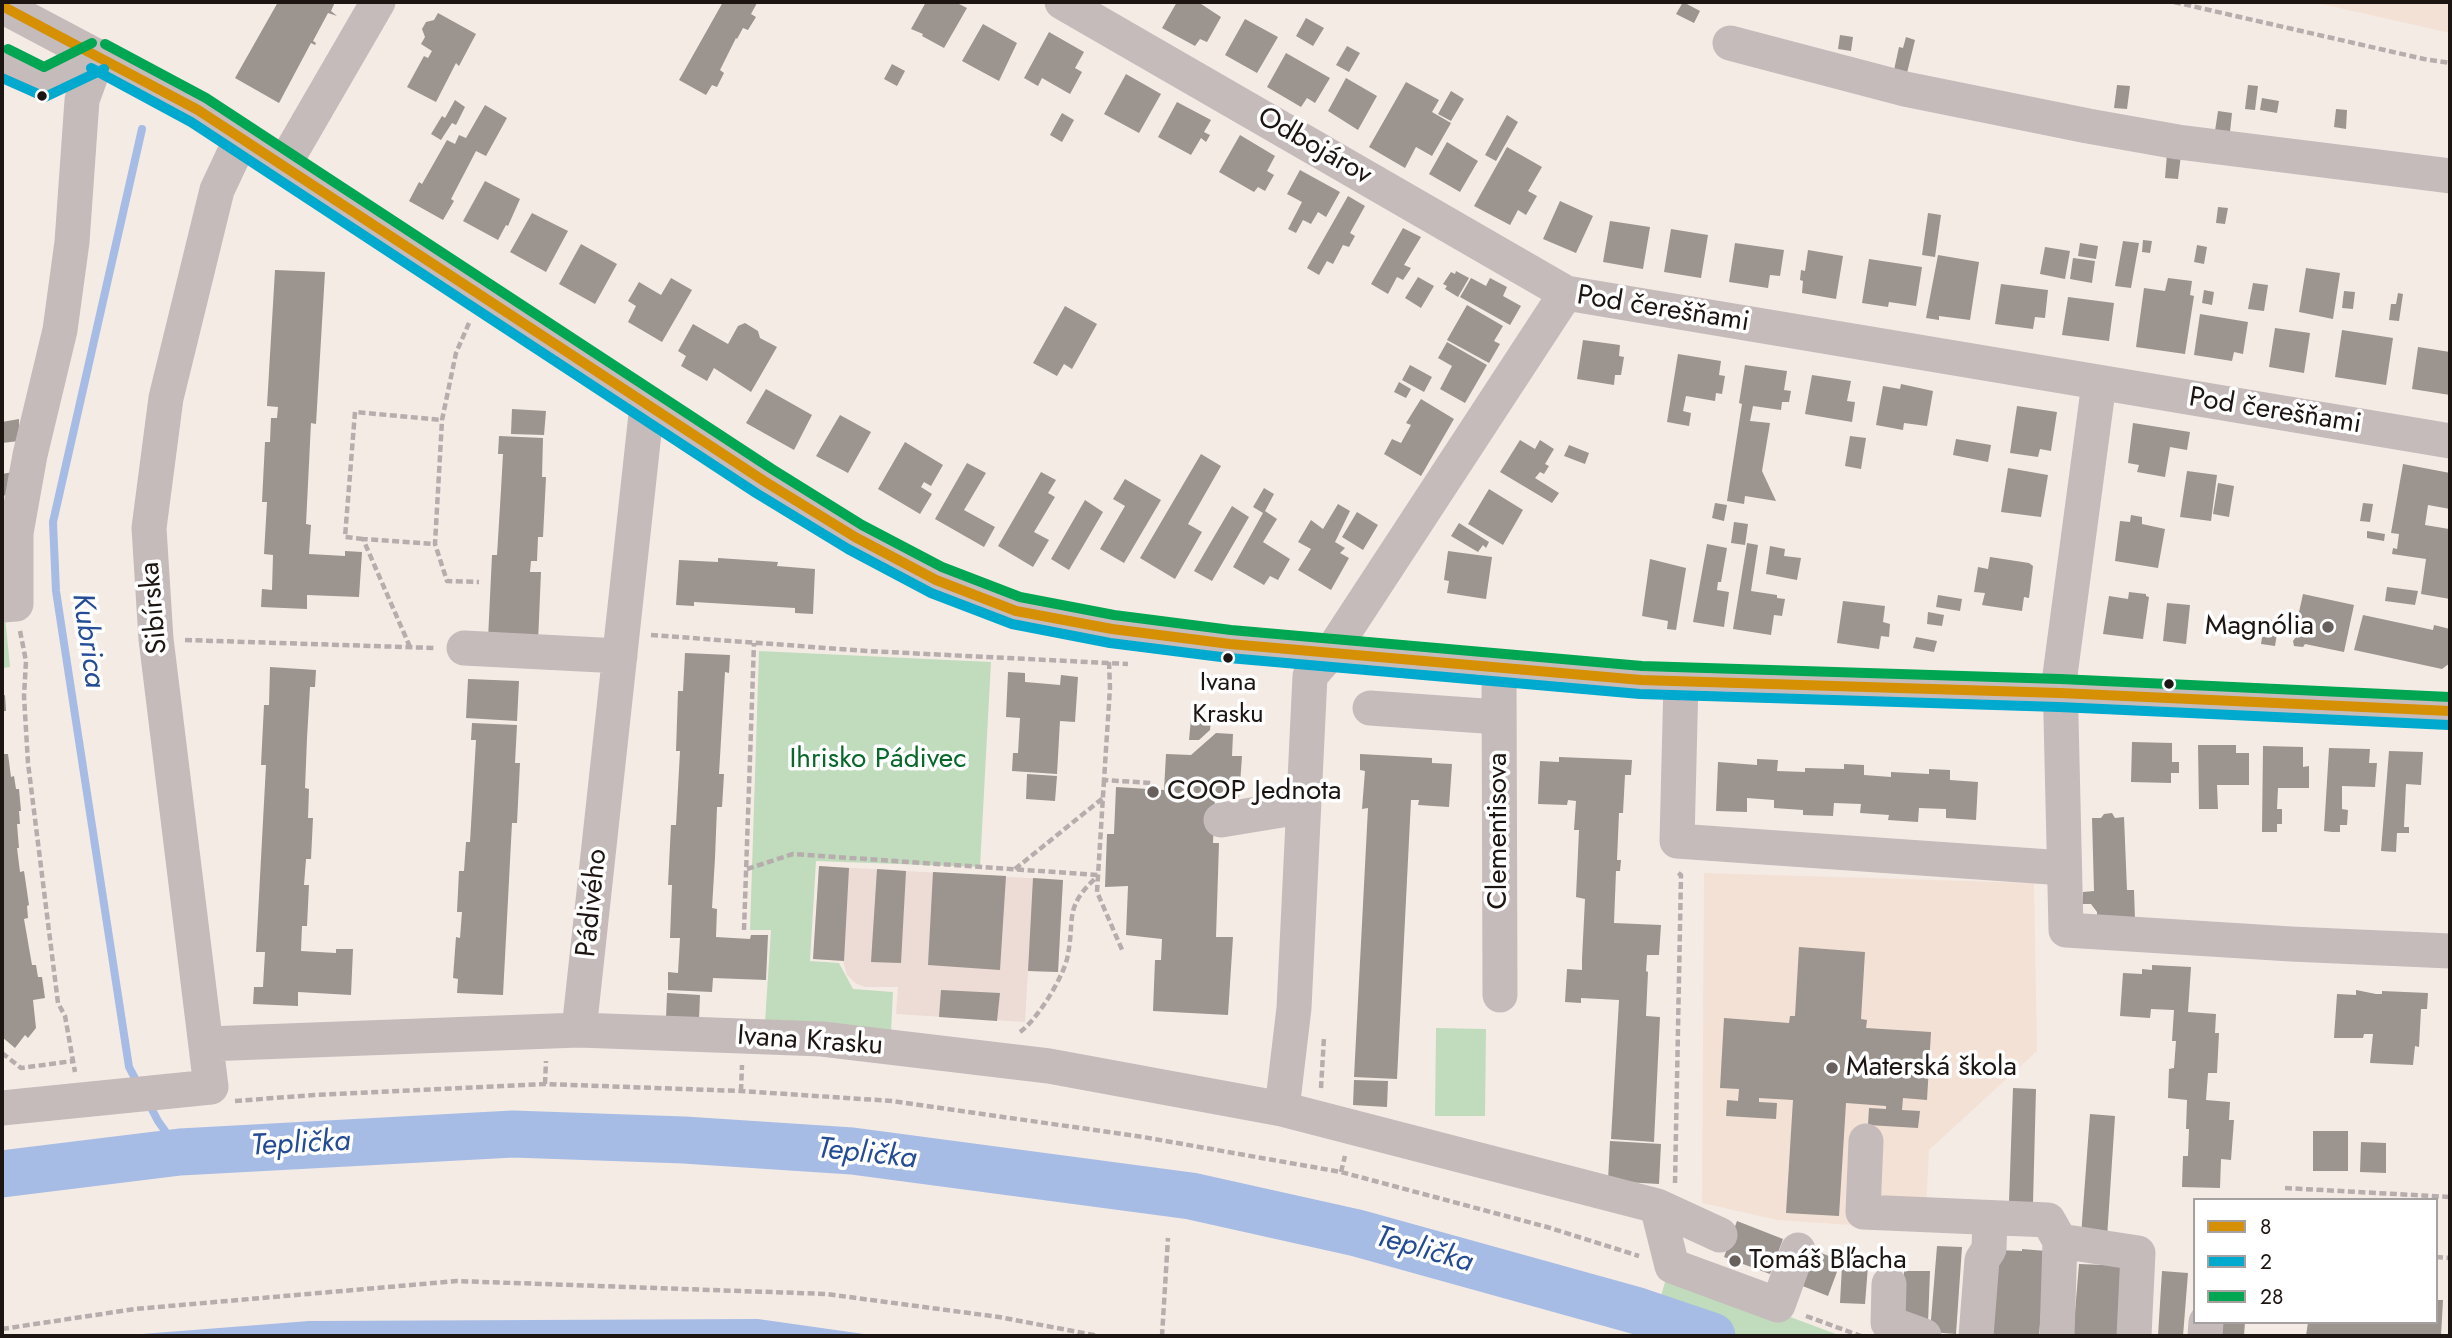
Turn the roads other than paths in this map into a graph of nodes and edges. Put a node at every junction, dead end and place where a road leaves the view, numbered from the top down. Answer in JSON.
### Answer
{"nodes":[{"id":1,"x":378,"y":2,"type":"edge"},
{"id":2,"x":1062,"y":2,"type":"edge"},
{"id":3,"x":2,"y":6,"type":"edge"},
{"id":4,"x":1730,"y":43,"type":"dead end"},
{"id":5,"x":98,"y":56,"type":"junction"},
{"id":6,"x":2,"y":62,"type":"edge"},
{"id":7,"x":241,"y":139,"type":"junction"},
{"id":8,"x":283,"y":166,"type":"junction"},
{"id":9,"x":2450,"y":176,"type":"edge"},
{"id":10,"x":1566,"y":293,"type":"junction"},
{"id":11,"x":2099,"y":383,"type":"junction"},
{"id":12,"x":647,"y":405,"type":"junction"},
{"id":13,"x":2450,"y":440,"type":"edge"},
{"id":14,"x":16,"y":457,"type":"edge"},
{"id":15,"x":9,"y":534,"type":"edge"},
{"id":16,"x":9,"y":605,"type":"edge"},
{"id":17,"x":621,"y":644,"type":"junction"},
{"id":18,"x":464,"y":648,"type":"road end"},
{"id":19,"x":1332,"y":651,"type":"junction"},
{"id":20,"x":1499,"y":667,"type":"junction"},
{"id":21,"x":1681,"y":681,"type":"junction"},
{"id":22,"x":2060,"y":693,"type":"junction"},
{"id":23,"x":1370,"y":708,"type":"dead end"},
{"id":24,"x":2450,"y":711,"type":"edge"},
{"id":25,"x":1498,"y":717,"type":"junction"},
{"id":26,"x":1304,"y":797,"type":"junction"},
{"id":27,"x":1221,"y":820,"type":"dead end"},
{"id":28,"x":2064,"y":868,"type":"junction"},
{"id":29,"x":2450,"y":951,"type":"edge"},
{"id":30,"x":1500,"y":995,"type":"dead end"},
{"id":31,"x":579,"y":1030,"type":"junction"},
{"id":32,"x":206,"y":1044,"type":"junction"},
{"id":33,"x":2,"y":1108,"type":"edge"},
{"id":34,"x":1282,"y":1109,"type":"junction"},
{"id":35,"x":1866,"y":1141,"type":"dead end"},
{"id":36,"x":1666,"y":1201,"type":"junction"},
{"id":37,"x":1990,"y":1218,"type":"junction"},
{"id":38,"x":1720,"y":1235,"type":"dead end"},
{"id":39,"x":2060,"y":1241,"type":"junction"},
{"id":40,"x":1798,"y":1250,"type":"dead end"},
{"id":41,"x":1889,"y":1284,"type":"dead end"},
{"id":42,"x":1924,"y":1336,"type":"edge"},
{"id":43,"x":1976,"y":1336,"type":"edge"},
{"id":44,"x":2057,"y":1336,"type":"edge"},
{"id":45,"x":2134,"y":1336,"type":"edge"}],
"edges":[{"from":1,"to":8,"type":"street"},
{"from":2,"to":10,"type":"street","name":"Odbojárov"},
{"from":3,"to":5,"type":"street"},
{"from":4,"to":9,"type":"street"},
{"from":5,"to":6,"type":"street"},
{"from":5,"to":7,"type":"street"},
{"from":5,"to":14,"type":"street"},
{"from":7,"to":8,"type":"street"},
{"from":7,"to":32,"type":"street","name":"Sibírska"},
{"from":8,"to":12,"type":"street"},
{"from":10,"to":11,"type":"street","name":"Pod čerešňami"},
{"from":10,"to":19,"type":"street","name":"Pod čerešňami"},
{"from":11,"to":13,"type":"street","name":"Pod čerešňami"},
{"from":11,"to":22,"type":"street"},
{"from":12,"to":17,"type":"street","name":"Pádivého"},
{"from":12,"to":19,"type":"street"},
{"from":14,"to":15,"type":"street"},
{"from":15,"to":16,"type":"street"},
{"from":17,"to":18,"type":"street"},
{"from":17,"to":31,"type":"street","name":"Pádivého"},
{"from":19,"to":20,"type":"street"},
{"from":19,"to":26,"type":"street"},
{"from":20,"to":21,"type":"street"},
{"from":20,"to":25,"type":"street","name":"Clementisova"},
{"from":21,"to":22,"type":"street"},
{"from":21,"to":28,"type":"street"},
{"from":22,"to":24,"type":"street"},
{"from":22,"to":28,"type":"street"},
{"from":23,"to":25,"type":"street"},
{"from":25,"to":30,"type":"street","name":"Clementisova"},
{"from":26,"to":27,"type":"street"},
{"from":26,"to":34,"type":"street"},
{"from":28,"to":29,"type":"street"},
{"from":31,"to":32,"type":"street"},
{"from":31,"to":34,"type":"street","name":"Ivana Krasku"},
{"from":32,"to":33,"type":"street","name":"Sibírska"},
{"from":34,"to":36,"type":"street","name":"Ivana Krasku"},
{"from":35,"to":37,"type":"street"},
{"from":36,"to":38,"type":"street","name":"Ivana Krasku"},
{"from":36,"to":40,"type":"street"},
{"from":37,"to":39,"type":"street"},
{"from":37,"to":43,"type":"street"},
{"from":39,"to":44,"type":"street"},
{"from":39,"to":45,"type":"street"},
{"from":41,"to":42,"type":"street"}]}
